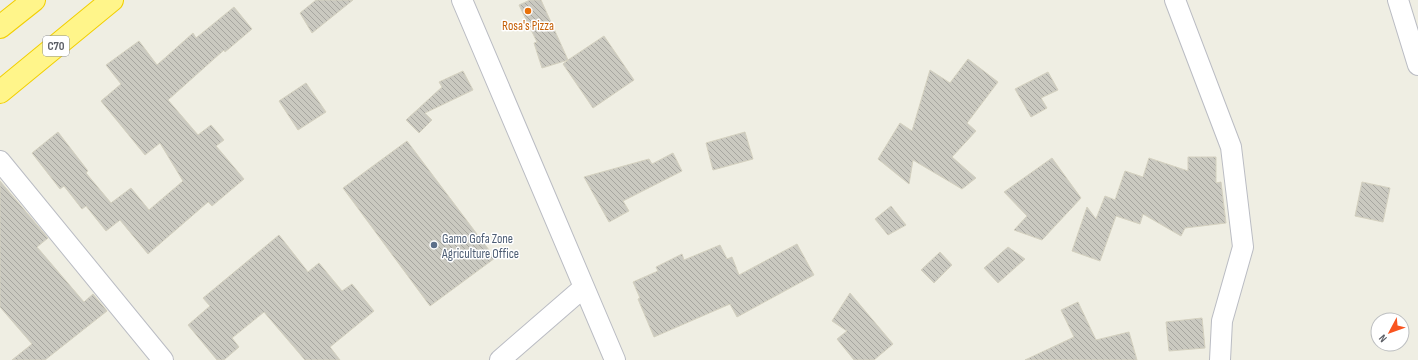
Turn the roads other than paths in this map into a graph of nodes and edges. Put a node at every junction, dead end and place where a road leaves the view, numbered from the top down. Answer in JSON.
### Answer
{"nodes":[{"id":1,"x":34,"y":0,"type":"edge"},
{"id":2,"x":112,"y":0,"type":"edge"},
{"id":3,"x":462,"y":0,"type":"edge"},
{"id":4,"x":1174,"y":0,"type":"edge"},
{"id":5,"x":1398,"y":0,"type":"edge"},
{"id":6,"x":0,"y":27,"type":"edge"},
{"id":7,"x":1418,"y":65,"type":"edge"},
{"id":8,"x":0,"y":92,"type":"edge"},
{"id":9,"x":0,"y":161,"type":"edge"},
{"id":10,"x":583,"y":288,"type":"junction"},
{"id":11,"x":163,"y":360,"type":"edge"},
{"id":12,"x":500,"y":360,"type":"edge"},
{"id":13,"x":615,"y":360,"type":"edge"},
{"id":14,"x":1220,"y":360,"type":"edge"}],
"edges":[{"from":1,"to":6,"type":"highway"},
{"from":2,"to":8,"type":"highway","number":"C70"},
{"from":3,"to":10,"type":"street"},
{"from":4,"to":14,"type":"street"},
{"from":5,"to":7,"type":"street"},
{"from":9,"to":11,"type":"street"},
{"from":10,"to":12,"type":"street"},
{"from":10,"to":13,"type":"street"}]}
